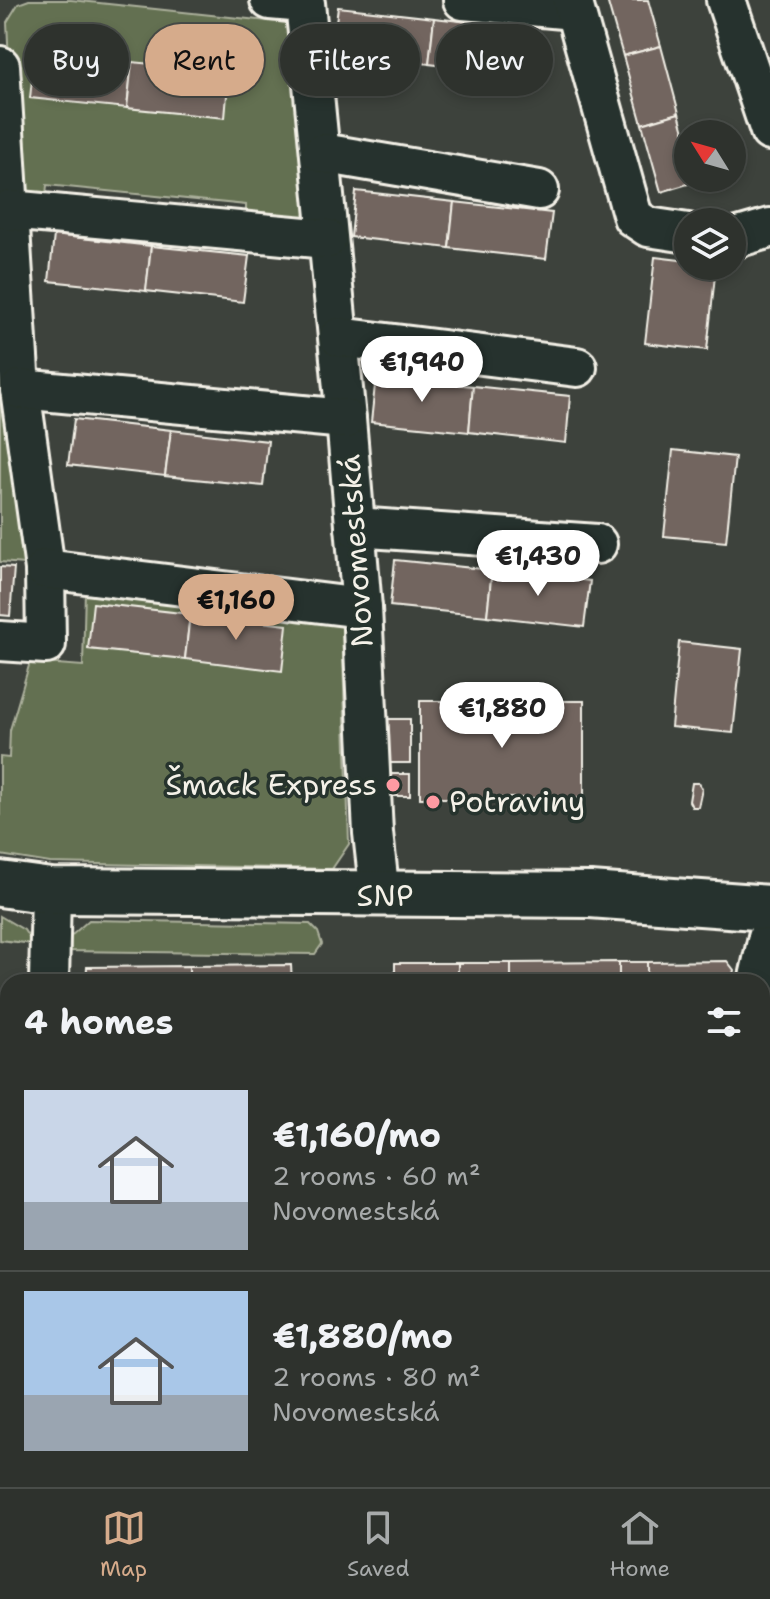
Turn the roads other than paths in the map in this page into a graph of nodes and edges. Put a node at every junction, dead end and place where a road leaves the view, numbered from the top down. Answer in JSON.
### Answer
{"nodes":[{"id":1,"x":463,"y":0,"type":"edge"},
{"id":2,"x":726,"y":0,"type":"edge"},
{"id":3,"x":297,"y":1,"type":"edge"},
{"id":4,"x":573,"y":5,"type":"edge"},
{"id":5,"x":0,"y":66,"type":"edge"},
{"id":6,"x":770,"y":131,"type":"edge"},
{"id":7,"x":322,"y":153,"type":"junction"},
{"id":8,"x":539,"y":190,"type":"dead end"},
{"id":9,"x":9,"y":210,"type":"junction"},
{"id":10,"x":770,"y":228,"type":"edge"},
{"id":11,"x":674,"y":231,"type":"edge"},
{"id":12,"x":746,"y":235,"type":"edge"},
{"id":13,"x":327,"y":239,"type":"junction"},
{"id":14,"x":339,"y":337,"type":"junction"},
{"id":15,"x":577,"y":367,"type":"dead end"},
{"id":16,"x":20,"y":389,"type":"junction"},
{"id":17,"x":346,"y":419,"type":"junction"},
{"id":18,"x":355,"y":527,"type":"junction"},
{"id":19,"x":597,"y":544,"type":"dead end"},
{"id":20,"x":45,"y":569,"type":"junction"},
{"id":21,"x":362,"y":608,"type":"junction"},
{"id":22,"x":0,"y":641,"type":"edge"},
{"id":23,"x":0,"y":884,"type":"edge"},
{"id":24,"x":51,"y":891,"type":"junction"},
{"id":25,"x":380,"y":896,"type":"junction"},
{"id":26,"x":769,"y":922,"type":"edge"},
{"id":27,"x":49,"y":974,"type":"edge"},
{"id":28,"x":759,"y":974,"type":"edge"}],
"edges":[{"from":1,"to":4,"type":"street"},
{"from":2,"to":6,"type":"street"},
{"from":3,"to":7,"type":"street","name":"Novomestská"},
{"from":4,"to":11,"type":"street"},
{"from":5,"to":9,"type":"street"},
{"from":7,"to":8,"type":"street"},
{"from":7,"to":13,"type":"street","name":"Novomestská"},
{"from":9,"to":13,"type":"street"},
{"from":9,"to":16,"type":"street"},
{"from":10,"to":12,"type":"street"},
{"from":13,"to":14,"type":"street","name":"Novomestská"},
{"from":14,"to":15,"type":"street"},
{"from":14,"to":17,"type":"street","name":"Novomestská"},
{"from":16,"to":17,"type":"street"},
{"from":16,"to":20,"type":"street"},
{"from":17,"to":18,"type":"street","name":"Novomestská"},
{"from":18,"to":19,"type":"street"},
{"from":18,"to":21,"type":"street","name":"Novomestská"},
{"from":20,"to":21,"type":"street"},
{"from":20,"to":22,"type":"street"},
{"from":21,"to":25,"type":"street","name":"Novomestská"},
{"from":23,"to":24,"type":"main road","name":"SNP"},
{"from":24,"to":25,"type":"main road","name":"SNP"},
{"from":24,"to":27,"type":"street"},
{"from":25,"to":26,"type":"main road","name":"SNP"},
{"from":26,"to":28,"type":"street"}]}
